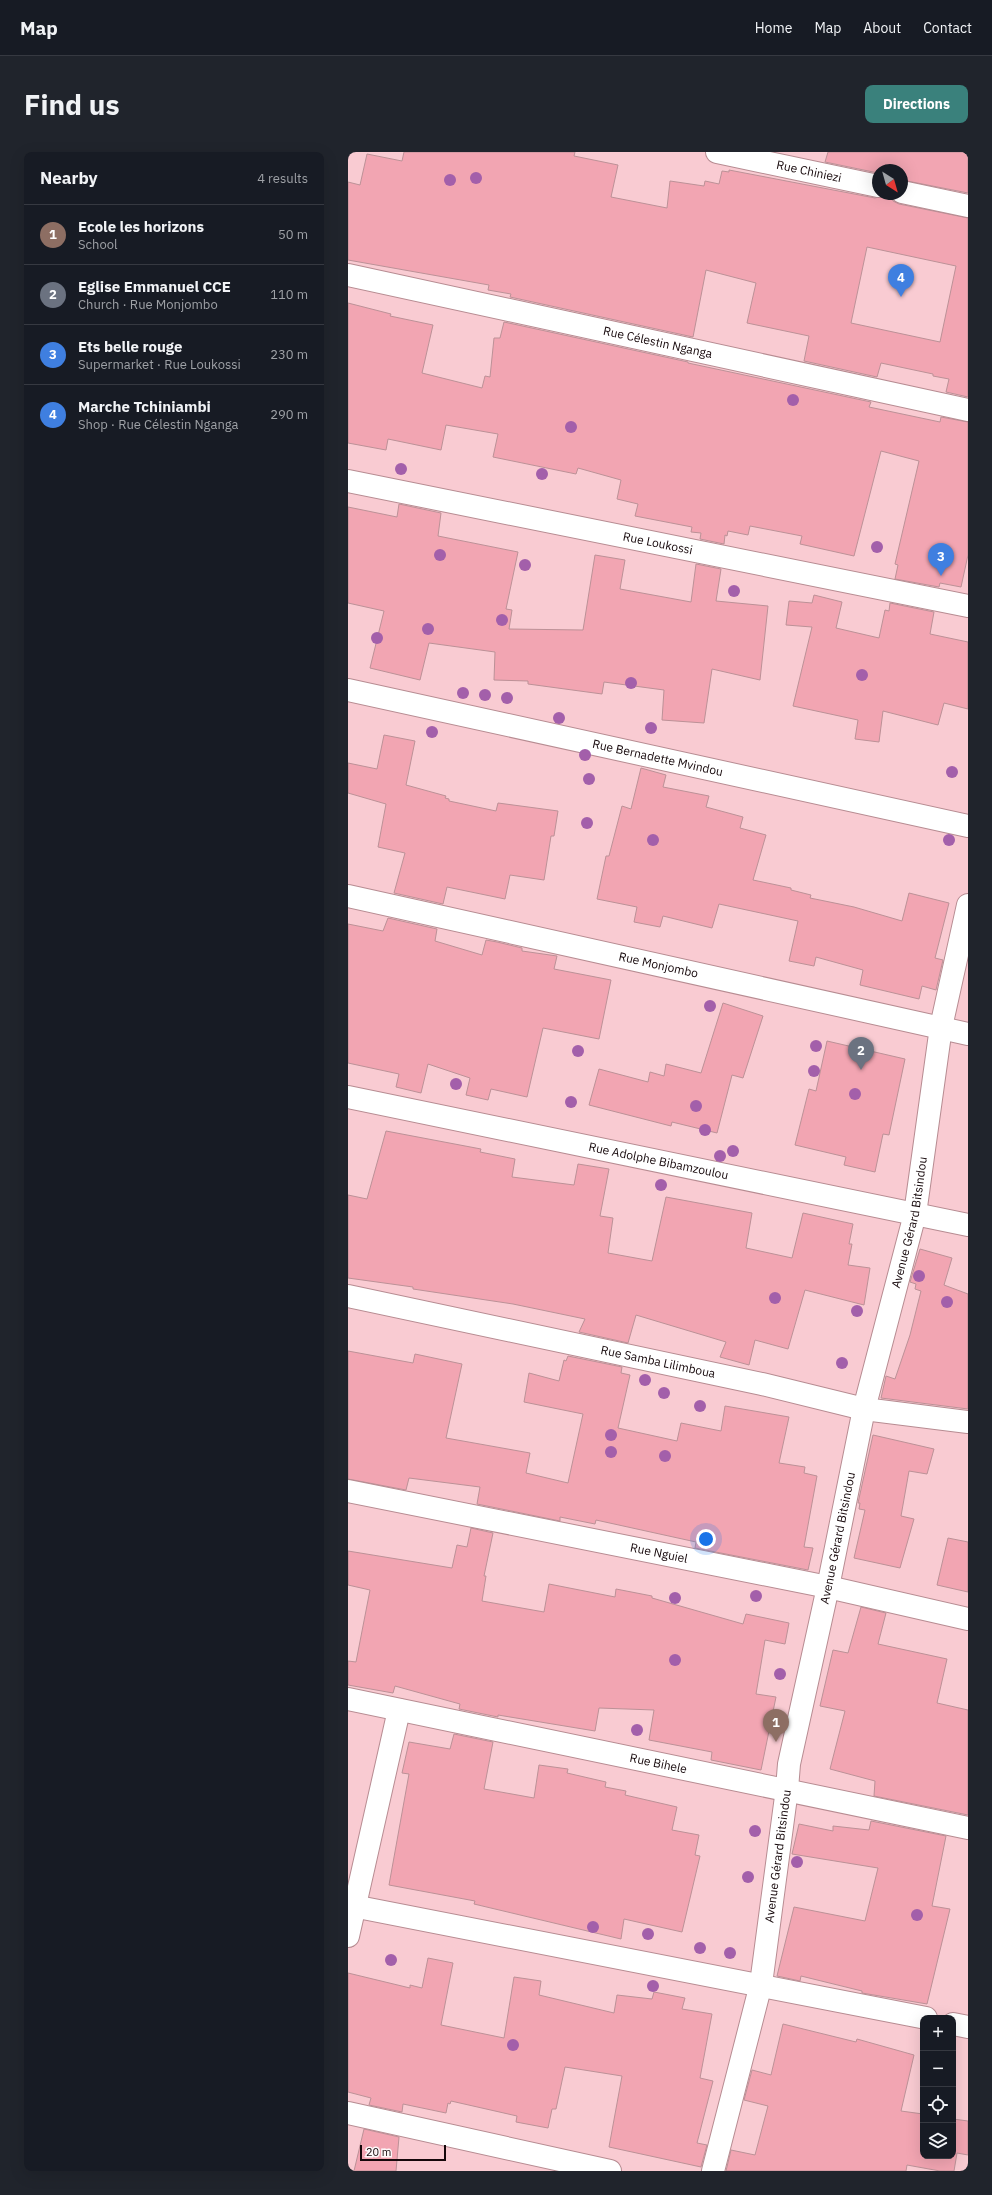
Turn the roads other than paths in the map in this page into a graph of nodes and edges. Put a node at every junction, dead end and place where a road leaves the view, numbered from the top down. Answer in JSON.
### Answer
{"nodes":[{"id":1,"x":717,"y":152,"type":"edge"},
{"id":2,"x":872,"y":185,"type":"edge"},
{"id":3,"x":908,"y":193,"type":"edge"},
{"id":4,"x":968,"y":206,"type":"edge"},
{"id":5,"x":348,"y":276,"type":"edge"},
{"id":6,"x":968,"y":410,"type":"edge"},
{"id":7,"x":348,"y":481,"type":"edge"},
{"id":8,"x":968,"y":606,"type":"edge"},
{"id":9,"x":348,"y":690,"type":"edge"},
{"id":10,"x":968,"y":826,"type":"edge"},
{"id":11,"x":348,"y":896,"type":"edge"},
{"id":12,"x":968,"y":905,"type":"edge"},
{"id":13,"x":941,"y":1027,"type":"junction"},
{"id":14,"x":968,"y":1034,"type":"edge"},
{"id":15,"x":348,"y":1097,"type":"edge"},
{"id":16,"x":915,"y":1214,"type":"junction"},
{"id":17,"x":968,"y":1225,"type":"edge"},
{"id":18,"x":348,"y":1296,"type":"edge"},
{"id":19,"x":864,"y":1408,"type":"junction"},
{"id":20,"x":968,"y":1422,"type":"edge"},
{"id":21,"x":348,"y":1491,"type":"edge"},
{"id":22,"x":828,"y":1587,"type":"junction"},
{"id":23,"x":968,"y":1619,"type":"edge"},
{"id":24,"x":348,"y":1699,"type":"edge"},
{"id":25,"x":399,"y":1710,"type":"junction"},
{"id":26,"x":788,"y":1789,"type":"junction"},
{"id":27,"x":968,"y":1828,"type":"edge"},
{"id":28,"x":352,"y":1906,"type":"edge"},
{"id":29,"x":348,"y":1936,"type":"edge"},
{"id":30,"x":761,"y":1984,"type":"junction"},
{"id":31,"x":920,"y":2017,"type":"edge"},
{"id":32,"x":956,"y":2025,"type":"edge"},
{"id":33,"x":968,"y":2027,"type":"edge"},
{"id":34,"x":348,"y":2113,"type":"edge"},
{"id":35,"x":610,"y":2171,"type":"edge"},
{"id":36,"x":713,"y":2171,"type":"edge"}],
"edges":[{"from":1,"to":2,"type":"street","name":"Rue Chiniezi"},
{"from":3,"to":4,"type":"street"},
{"from":5,"to":6,"type":"street","name":"Rue Célestin Nganga"},
{"from":7,"to":8,"type":"street","name":"Rue Loukossi"},
{"from":9,"to":10,"type":"street","name":"Rue Bernadette Mvindou"},
{"from":11,"to":13,"type":"street","name":"Rue Monjombo"},
{"from":12,"to":13,"type":"street","name":"Avenue Gérard Bitsindou"},
{"from":13,"to":14,"type":"street","name":"Rue Monjombo"},
{"from":13,"to":16,"type":"street","name":"Avenue Gérard Bitsindou"},
{"from":15,"to":16,"type":"street","name":"Rue Adolphe Bibamzoulou"},
{"from":16,"to":17,"type":"street","name":"Rue Adolphe Bibamzoulou"},
{"from":16,"to":19,"type":"street","name":"Avenue Gérard Bitsindou"},
{"from":18,"to":19,"type":"street","name":"Rue Samba Lilimboua"},
{"from":19,"to":20,"type":"street","name":"Rue Samba Lilimboua"},
{"from":19,"to":22,"type":"street","name":"Avenue Gérard Bitsindou"},
{"from":21,"to":22,"type":"street","name":"Rue Nguiel"},
{"from":22,"to":23,"type":"street","name":"Rue Nguiel"},
{"from":22,"to":26,"type":"street","name":"Avenue Gérard Bitsindou"},
{"from":24,"to":25,"type":"street","name":"Rue Bihele"},
{"from":25,"to":26,"type":"street","name":"Rue Bihele"},
{"from":25,"to":28,"type":"street"},
{"from":26,"to":27,"type":"street","name":"Rue Bihele"},
{"from":26,"to":30,"type":"street","name":"Avenue Gérard Bitsindou"},
{"from":28,"to":29,"type":"street"},
{"from":28,"to":30,"type":"street"},
{"from":30,"to":31,"type":"street"},
{"from":30,"to":36,"type":"street","name":"Avenue Gérard Bitsindou"},
{"from":32,"to":33,"type":"street"},
{"from":34,"to":35,"type":"street"}]}
